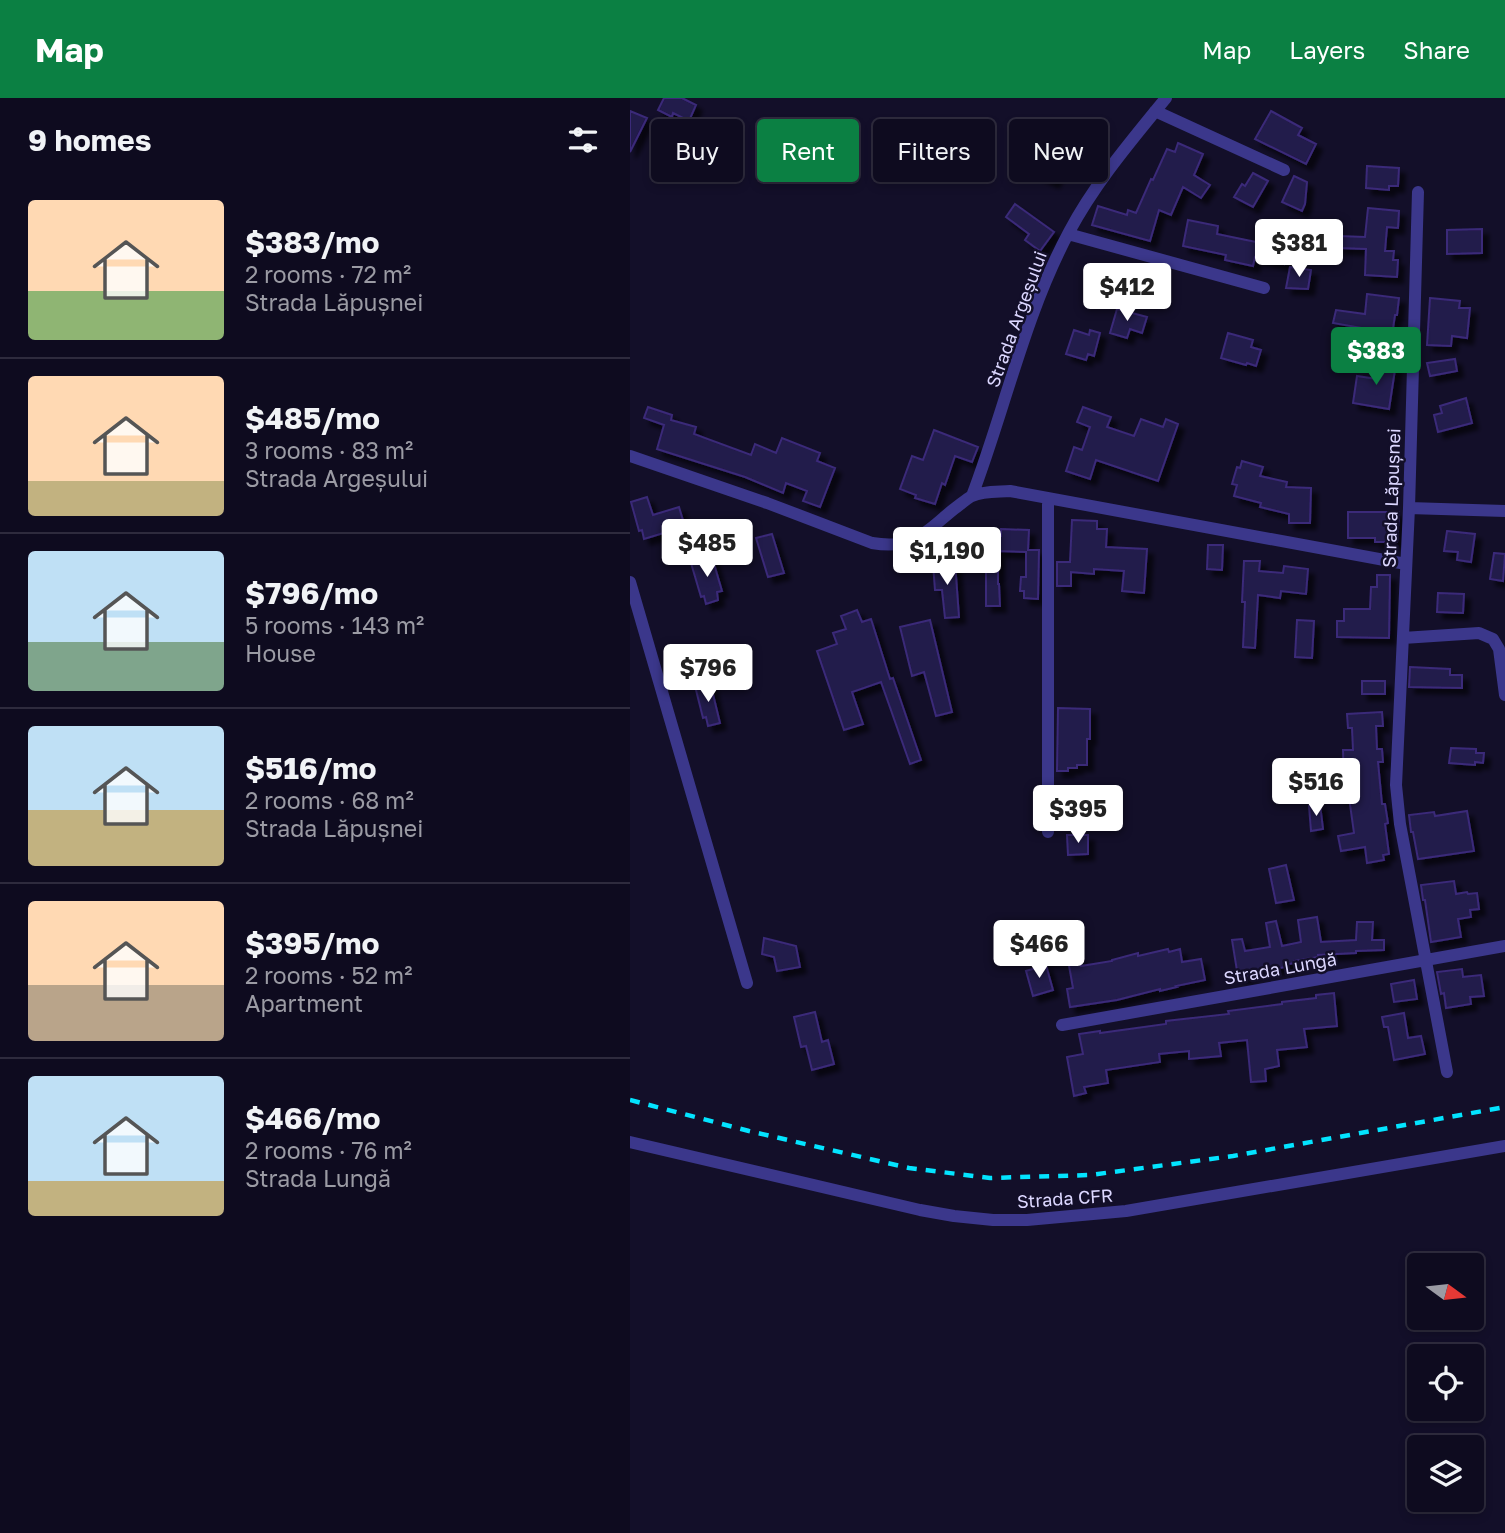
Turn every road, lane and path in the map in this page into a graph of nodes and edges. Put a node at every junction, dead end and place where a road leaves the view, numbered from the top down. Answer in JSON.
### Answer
{"nodes":[{"id":1,"x":1166,"y":98,"type":"edge"},
{"id":2,"x":1155,"y":111,"type":"junction"},
{"id":3,"x":1284,"y":170,"type":"dead end"},
{"id":4,"x":1418,"y":192,"type":"dead end"},
{"id":5,"x":1068,"y":234,"type":"junction"},
{"id":6,"x":1264,"y":288,"type":"dead end"},
{"id":7,"x":630,"y":456,"type":"edge"},
{"id":8,"x":972,"y":496,"type":"junction"},
{"id":9,"x":1048,"y":498,"type":"junction"},
{"id":10,"x":1409,"y":508,"type":"junction"},
{"id":11,"x":1505,"y":511,"type":"edge"},
{"id":12,"x":1406,"y":564,"type":"junction"},
{"id":13,"x":630,"y":582,"type":"edge"},
{"id":14,"x":1403,"y":638,"type":"junction"},
{"id":15,"x":1505,"y":695,"type":"edge"},
{"id":16,"x":1048,"y":832,"type":"dead end"},
{"id":17,"x":1505,"y":946,"type":"edge"},
{"id":18,"x":1425,"y":960,"type":"junction"},
{"id":19,"x":747,"y":983,"type":"dead end"},
{"id":20,"x":1062,"y":1025,"type":"dead end"},
{"id":21,"x":1447,"y":1072,"type":"dead end"},
{"id":22,"x":630,"y":1142,"type":"edge"},
{"id":23,"x":1505,"y":1146,"type":"edge"}],
"edges":[{"from":1,"to":2,"type":"street","name":"Strada Argeșului"},
{"from":2,"to":3,"type":"street"},
{"from":2,"to":5,"type":"street","name":"Strada Argeșului"},
{"from":4,"to":10,"type":"street","name":"Strada Lăpușnei"},
{"from":5,"to":6,"type":"street"},
{"from":5,"to":8,"type":"street","name":"Strada Argeșului"},
{"from":7,"to":8,"type":"street"},
{"from":8,"to":9,"type":"street"},
{"from":9,"to":12,"type":"street"},
{"from":9,"to":16,"type":"street"},
{"from":10,"to":11,"type":"street"},
{"from":10,"to":12,"type":"street","name":"Strada Lăpușnei"},
{"from":12,"to":14,"type":"street","name":"Strada Lăpușnei"},
{"from":13,"to":19,"type":"street"},
{"from":14,"to":15,"type":"street"},
{"from":14,"to":18,"type":"street","name":"Strada Lăpușnei"},
{"from":17,"to":18,"type":"street","name":"Strada Lungă"},
{"from":18,"to":20,"type":"street","name":"Strada Lungă"},
{"from":18,"to":21,"type":"street","name":"Strada Lăpușnei"},
{"from":22,"to":23,"type":"street","name":"Strada CFR"}]}
